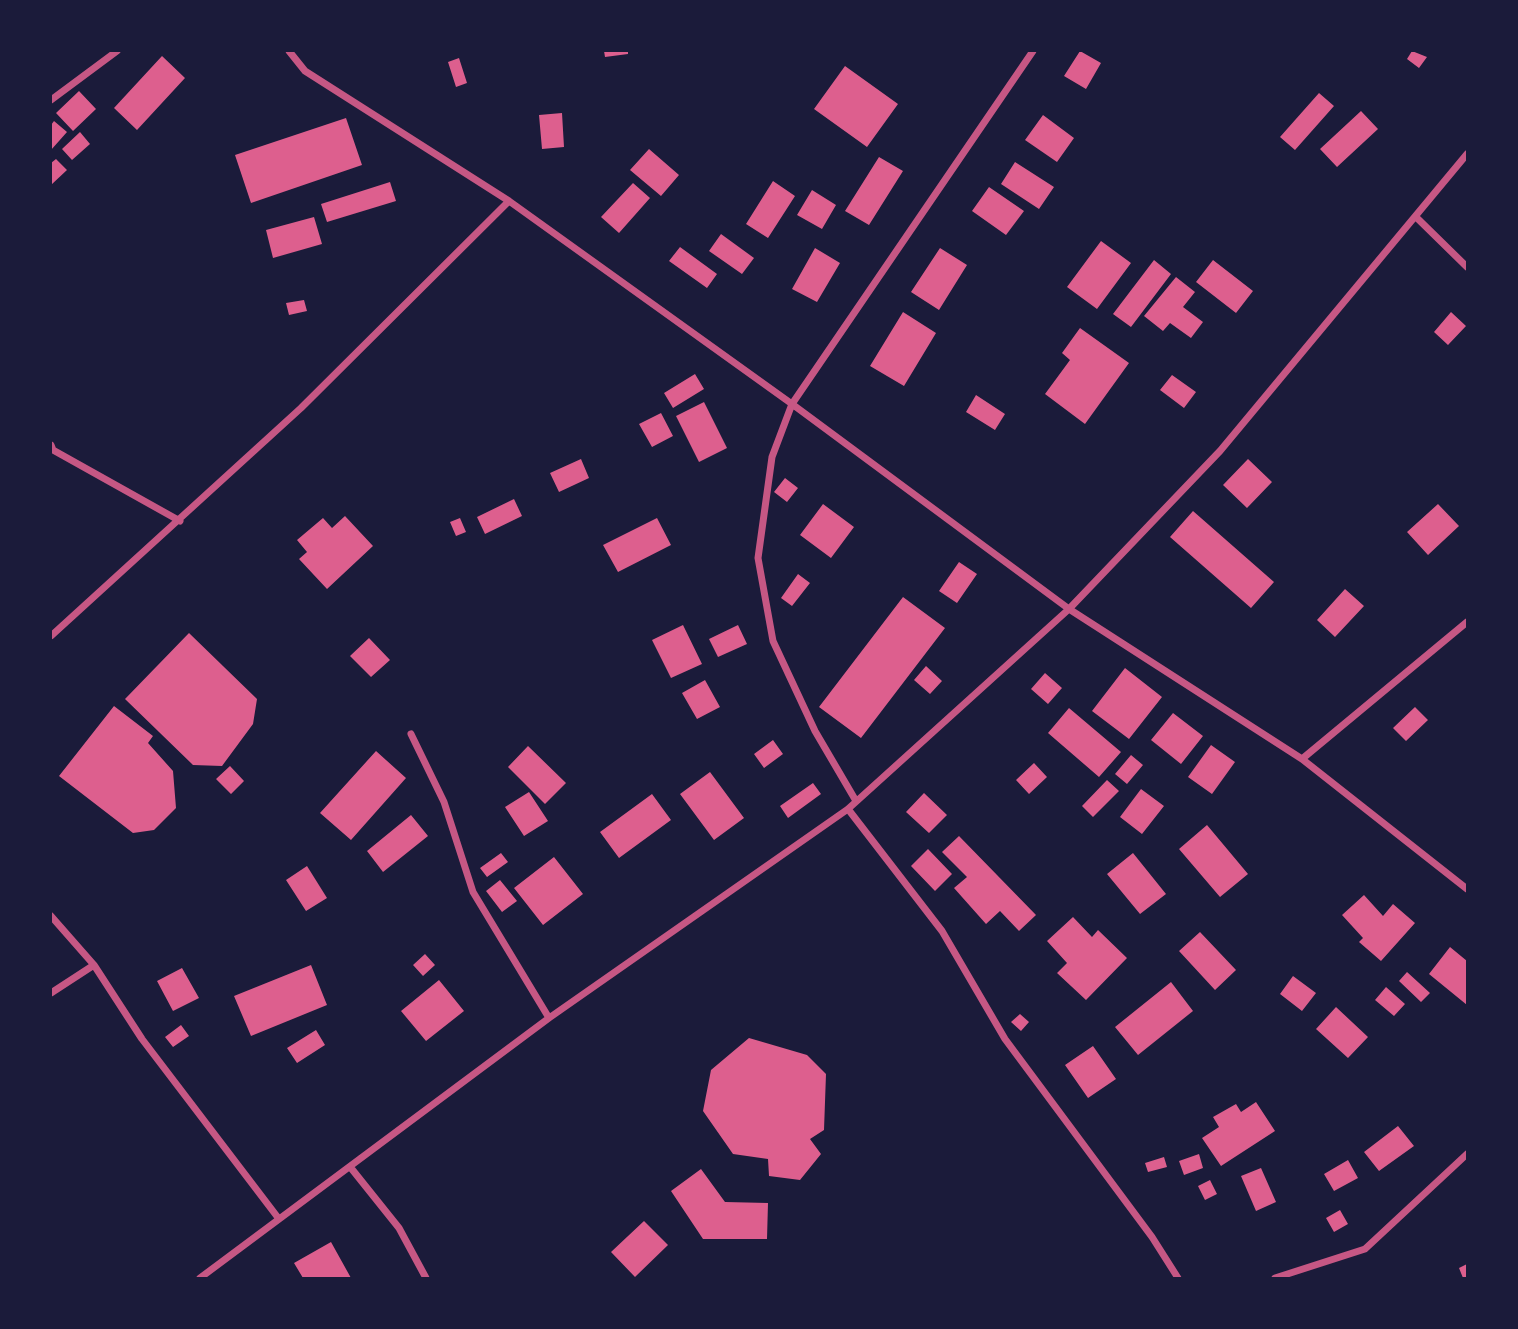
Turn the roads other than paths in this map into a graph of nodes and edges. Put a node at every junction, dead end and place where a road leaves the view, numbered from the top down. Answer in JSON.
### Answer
{"nodes":[{"id":1,"x":117,"y":51,"type":"edge"},
{"id":2,"x":289,"y":51,"type":"edge"},
{"id":3,"x":1033,"y":51,"type":"edge"},
{"id":4,"x":51,"y":100,"type":"edge"},
{"id":5,"x":1467,"y":154,"type":"edge"},
{"id":6,"x":509,"y":201,"type":"junction"},
{"id":7,"x":1417,"y":218,"type":"junction"},
{"id":8,"x":1467,"y":267,"type":"edge"},
{"id":9,"x":792,"y":404,"type":"junction"},
{"id":10,"x":51,"y":445,"type":"edge"},
{"id":11,"x":180,"y":521,"type":"junction"},
{"id":12,"x":1069,"y":609,"type":"junction"},
{"id":13,"x":1467,"y":622,"type":"edge"},
{"id":14,"x":51,"y":636,"type":"edge"},
{"id":15,"x":411,"y":734,"type":"dead end"},
{"id":16,"x":1302,"y":759,"type":"junction"},
{"id":17,"x":856,"y":801,"type":"junction"},
{"id":18,"x":848,"y":809,"type":"junction"},
{"id":19,"x":1467,"y":889,"type":"edge"},
{"id":20,"x":51,"y":916,"type":"edge"},
{"id":21,"x":94,"y":965,"type":"junction"},
{"id":22,"x":51,"y":993,"type":"edge"},
{"id":23,"x":549,"y":1018,"type":"junction"},
{"id":24,"x":1467,"y":1154,"type":"edge"},
{"id":25,"x":351,"y":1168,"type":"junction"},
{"id":26,"x":279,"y":1219,"type":"junction"},
{"id":27,"x":200,"y":1278,"type":"edge"},
{"id":28,"x":426,"y":1278,"type":"edge"},
{"id":29,"x":1178,"y":1278,"type":"edge"},
{"id":30,"x":1275,"y":1278,"type":"edge"}],
"edges":[{"from":1,"to":4,"type":"street"},
{"from":2,"to":6,"type":"street"},
{"from":3,"to":9,"type":"street"},
{"from":5,"to":7,"type":"street"},
{"from":6,"to":9,"type":"street"},
{"from":6,"to":11,"type":"street"},
{"from":7,"to":8,"type":"street"},
{"from":7,"to":12,"type":"street"},
{"from":9,"to":12,"type":"street"},
{"from":9,"to":17,"type":"street"},
{"from":10,"to":11,"type":"street"},
{"from":11,"to":14,"type":"street"},
{"from":12,"to":16,"type":"street"},
{"from":12,"to":17,"type":"street"},
{"from":13,"to":16,"type":"street"},
{"from":15,"to":23,"type":"street"},
{"from":16,"to":19,"type":"street"},
{"from":17,"to":18,"type":"street"},
{"from":18,"to":23,"type":"street"},
{"from":18,"to":29,"type":"street"},
{"from":20,"to":21,"type":"street"},
{"from":21,"to":22,"type":"street"},
{"from":21,"to":26,"type":"street"},
{"from":23,"to":25,"type":"street"},
{"from":24,"to":30,"type":"street"},
{"from":25,"to":26,"type":"street"},
{"from":25,"to":28,"type":"street"},
{"from":26,"to":27,"type":"street"}]}
